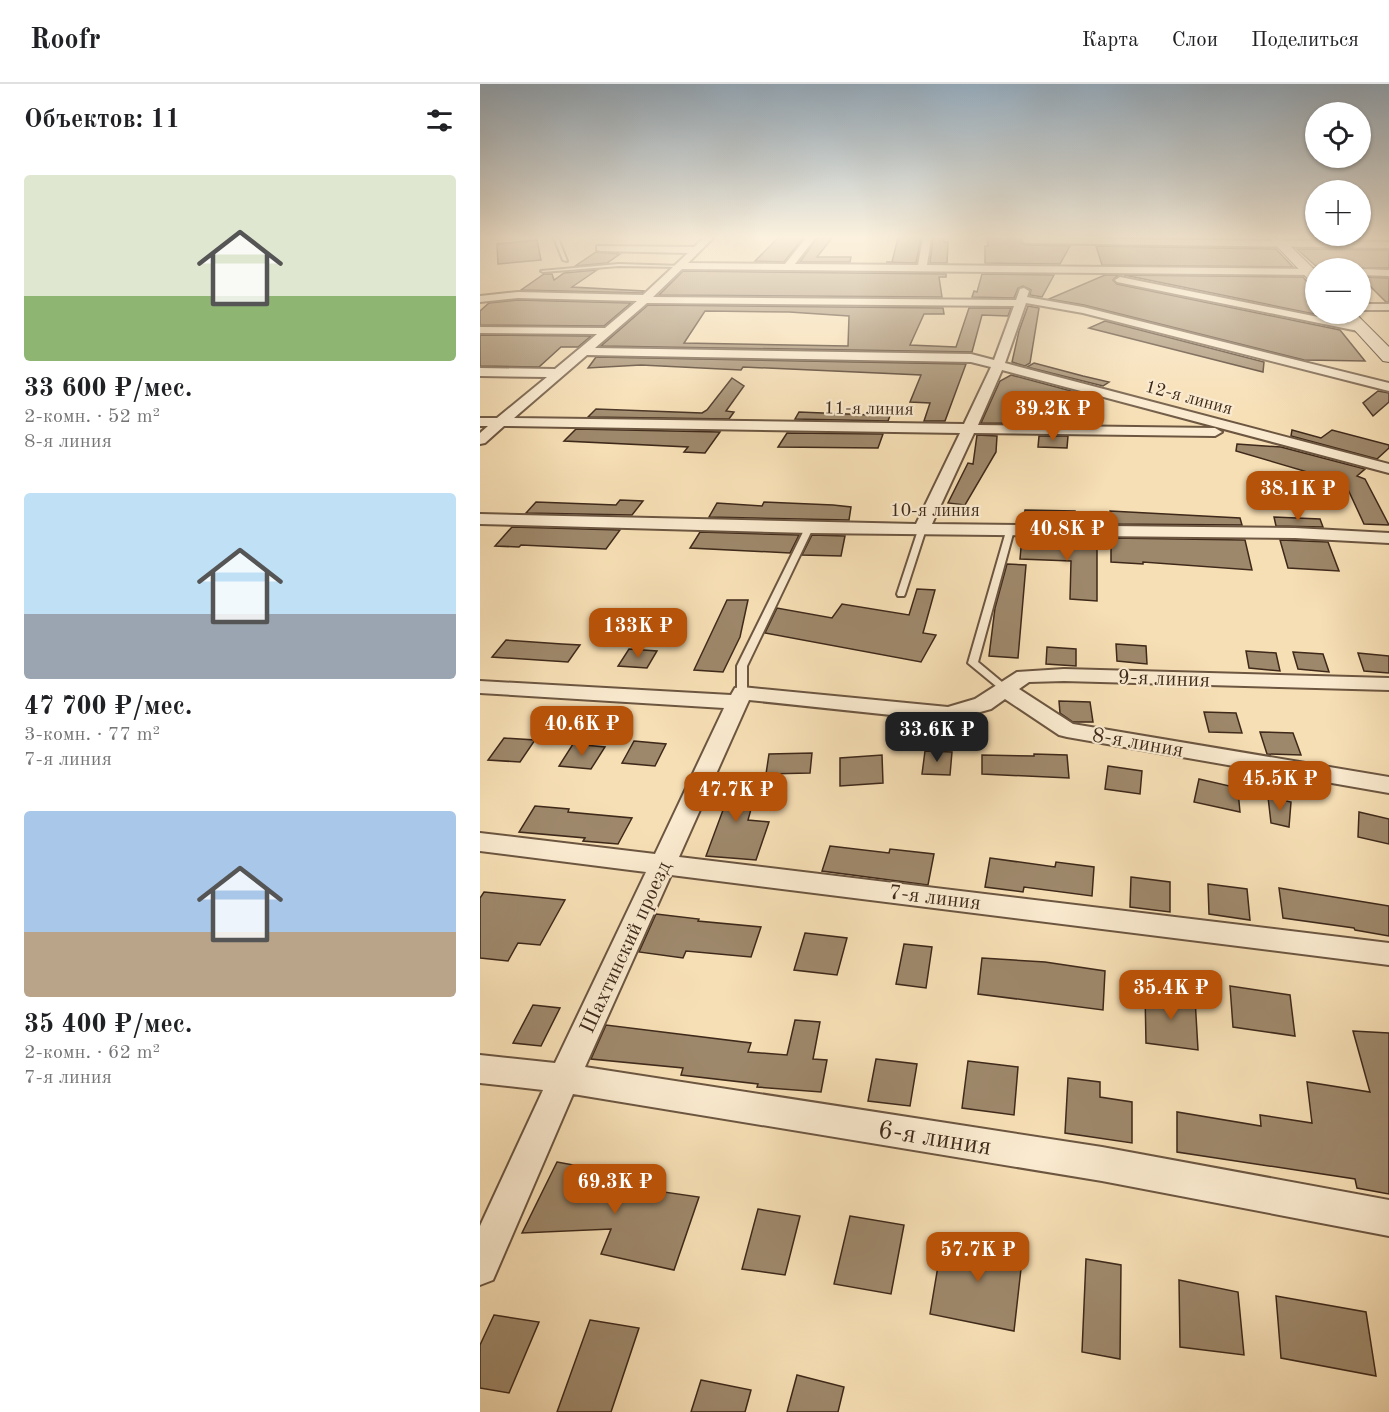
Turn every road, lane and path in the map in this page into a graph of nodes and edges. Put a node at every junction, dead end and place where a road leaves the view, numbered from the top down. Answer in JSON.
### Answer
{"nodes":[{"id":1,"x":644,"y":300,"type":"edge"},
{"id":2,"x":828,"y":300,"type":"edge"},
{"id":3,"x":1222,"y":300,"type":"edge"},
{"id":4,"x":1022,"y":301,"type":"junction"},
{"id":5,"x":1371,"y":306,"type":"edge"},
{"id":6,"x":1389,"y":307,"type":"edge"},
{"id":7,"x":1358,"y":324,"type":"edge"},
{"id":8,"x":1363,"y":329,"type":"junction"},
{"id":9,"x":480,"y":330,"type":"edge"},
{"id":10,"x":607,"y":331,"type":"junction"},
{"id":11,"x":584,"y":351,"type":"junction"},
{"id":12,"x":1386,"y":351,"type":"edge"},
{"id":13,"x":999,"y":364,"type":"junction"},
{"id":14,"x":480,"y":372,"type":"edge"},
{"id":15,"x":558,"y":374,"type":"junction"},
{"id":16,"x":1389,"y":387,"type":"edge"},
{"id":17,"x":480,"y":422,"type":"edge"},
{"id":18,"x":502,"y":422,"type":"junction"},
{"id":19,"x":969,"y":428,"type":"junction"},
{"id":20,"x":1234,"y":428,"type":"junction"},
{"id":21,"x":480,"y":440,"type":"edge"},
{"id":22,"x":1389,"y":468,"type":"edge"},
{"id":23,"x":480,"y":519,"type":"edge"},
{"id":24,"x":809,"y":528,"type":"junction"},
{"id":25,"x":922,"y":529,"type":"junction"},
{"id":26,"x":1010,"y":530,"type":"junction"},
{"id":27,"x":1389,"y":538,"type":"edge"},
{"id":28,"x":901,"y":594,"type":"dead end"},
{"id":29,"x":1389,"y":684,"type":"edge"},
{"id":30,"x":480,"y":687,"type":"edge"},
{"id":31,"x":1005,"y":689,"type":"junction"},
{"id":32,"x":740,"y":698,"type":"junction"},
{"id":33,"x":1389,"y":785,"type":"edge"},
{"id":34,"x":480,"y":842,"type":"edge"},
{"id":35,"x":663,"y":863,"type":"junction"},
{"id":36,"x":1389,"y":954,"type":"edge"},
{"id":37,"x":480,"y":1069,"type":"edge"},
{"id":38,"x":564,"y":1078,"type":"junction"},
{"id":39,"x":1389,"y":1218,"type":"edge"},
{"id":40,"x":480,"y":1267,"type":"edge"}],
"edges":[{"from":1,"to":10,"type":"street"},
{"from":2,"to":4,"type":"street"},
{"from":3,"to":8,"type":"street"},
{"from":4,"to":13,"type":"street"},
{"from":4,"to":16,"type":"street"},
{"from":5,"to":6,"type":"street"},
{"from":7,"to":8,"type":"street"},
{"from":8,"to":12,"type":"street"},
{"from":9,"to":10,"type":"street"},
{"from":10,"to":11,"type":"street"},
{"from":11,"to":13,"type":"street","name":"12-я линия"},
{"from":11,"to":15,"type":"street"},
{"from":13,"to":19,"type":"street"},
{"from":13,"to":20,"type":"street","name":"12-я линия"},
{"from":14,"to":15,"type":"street"},
{"from":15,"to":18,"type":"street"},
{"from":17,"to":18,"type":"street","name":"11-я линия"},
{"from":18,"to":19,"type":"street","name":"11-я линия"},
{"from":18,"to":21,"type":"street"},
{"from":19,"to":20,"type":"street","name":"11-я линия"},
{"from":19,"to":25,"type":"street"},
{"from":20,"to":22,"type":"street","name":"12-я линия"},
{"from":23,"to":24,"type":"street","name":"10-я линия"},
{"from":24,"to":25,"type":"street","name":"10-я линия"},
{"from":24,"to":32,"type":"lane","name":"Шахтинский проезд"},
{"from":25,"to":26,"type":"street","name":"10-я линия"},
{"from":25,"to":28,"type":"lane"},
{"from":26,"to":27,"type":"street","name":"10-я линия"},
{"from":26,"to":31,"type":"lane"},
{"from":29,"to":31,"type":"street","name":"9-я линия"},
{"from":30,"to":32,"type":"street"},
{"from":31,"to":32,"type":"street","name":"9-я линия"},
{"from":31,"to":33,"type":"street","name":"8-я линия"},
{"from":32,"to":35,"type":"street","name":"Шахтинский проезд"},
{"from":34,"to":35,"type":"street","name":"7-я линия"},
{"from":35,"to":36,"type":"street","name":"7-я линия"},
{"from":35,"to":38,"type":"street","name":"Шахтинский проезд"},
{"from":37,"to":38,"type":"street","name":"6-я линия"},
{"from":38,"to":39,"type":"street","name":"6-я линия"},
{"from":38,"to":40,"type":"street","name":"Шахтинский проезд"}]}
